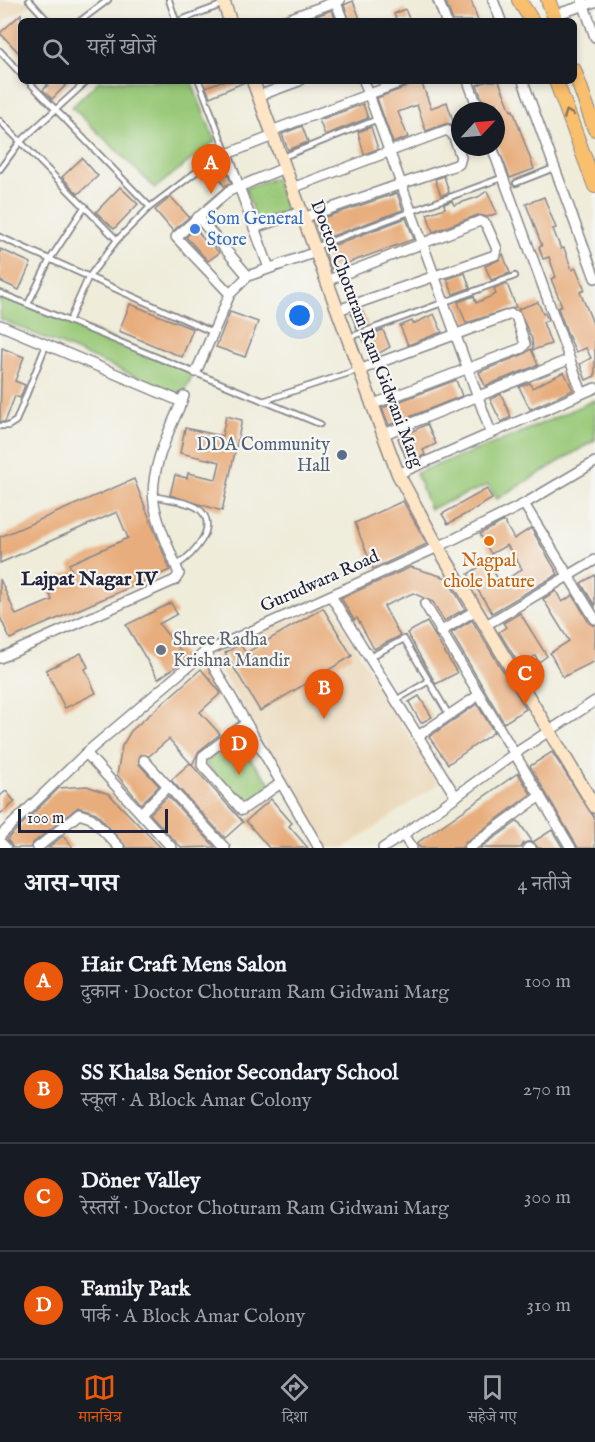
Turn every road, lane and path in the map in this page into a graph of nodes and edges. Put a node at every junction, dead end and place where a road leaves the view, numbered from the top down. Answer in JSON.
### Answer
{"nodes":[{"id":1,"x":29,"y":0,"type":"edge"},
{"id":2,"x":108,"y":0,"type":"edge"},
{"id":3,"x":169,"y":0,"type":"edge"},
{"id":4,"x":438,"y":0,"type":"edge"},
{"id":5,"x":493,"y":0,"type":"edge"},
{"id":6,"x":519,"y":0,"type":"edge"},
{"id":7,"x":526,"y":0,"type":"edge"},
{"id":8,"x":227,"y":1,"type":"edge"},
{"id":9,"x":337,"y":1,"type":"edge"},
{"id":10,"x":583,"y":2,"type":"edge"},
{"id":11,"x":595,"y":2,"type":"edge"},
{"id":12,"x":552,"y":9,"type":"edge"},
{"id":13,"x":45,"y":18,"type":"edge"},
{"id":14,"x":84,"y":18,"type":"edge"},
{"id":15,"x":176,"y":18,"type":"edge"},
{"id":16,"x":184,"y":18,"type":"edge"},
{"id":17,"x":230,"y":18,"type":"edge"},
{"id":18,"x":291,"y":18,"type":"edge"},
{"id":19,"x":342,"y":18,"type":"edge"},
{"id":20,"x":445,"y":18,"type":"edge"},
{"id":21,"x":500,"y":18,"type":"edge"},
{"id":22,"x":530,"y":18,"type":"edge"},
{"id":23,"x":531,"y":18,"type":"edge"},
{"id":24,"x":595,"y":37,"type":"edge"},
{"id":25,"x":0,"y":51,"type":"edge"},
{"id":26,"x":18,"y":71,"type":"edge"},
{"id":27,"x":577,"y":78,"type":"edge"},
{"id":28,"x":31,"y":84,"type":"edge"},
{"id":29,"x":84,"y":84,"type":"edge"},
{"id":30,"x":200,"y":84,"type":"edge"},
{"id":31,"x":254,"y":84,"type":"edge"},
{"id":32,"x":291,"y":84,"type":"edge"},
{"id":33,"x":365,"y":84,"type":"edge"},
{"id":34,"x":396,"y":84,"type":"edge"},
{"id":35,"x":469,"y":84,"type":"edge"},
{"id":36,"x":524,"y":84,"type":"edge"},
{"id":37,"x":557,"y":84,"type":"edge"},
{"id":38,"x":369,"y":94,"type":"junction"},
{"id":39,"x":258,"y":96,"type":"junction"},
{"id":40,"x":476,"y":102,"type":"edge"},
{"id":41,"x":55,"y":110,"type":"junction"},
{"id":42,"x":378,"y":119,"type":"junction"},
{"id":43,"x":0,"y":121,"type":"edge"},
{"id":44,"x":595,"y":129,"type":"edge"},
{"id":45,"x":272,"y":134,"type":"junction"},
{"id":46,"x":20,"y":142,"type":"junction"},
{"id":47,"x":390,"y":152,"type":"junction"},
{"id":48,"x":227,"y":154,"type":"junction"},
{"id":49,"x":496,"y":156,"type":"edge"},
{"id":50,"x":283,"y":163,"type":"junction"},
{"id":51,"x":554,"y":168,"type":"junction"},
{"id":52,"x":0,"y":169,"type":"edge"},
{"id":53,"x":504,"y":177,"type":"junction"},
{"id":54,"x":516,"y":183,"type":"dead end"},
{"id":55,"x":401,"y":184,"type":"junction"},
{"id":56,"x":238,"y":185,"type":"junction"},
{"id":57,"x":595,"y":186,"type":"edge"},
{"id":58,"x":292,"y":188,"type":"junction"},
{"id":59,"x":85,"y":206,"type":"junction"},
{"id":60,"x":150,"y":207,"type":"junction"},
{"id":61,"x":411,"y":211,"type":"junction"},
{"id":62,"x":302,"y":215,"type":"junction"},
{"id":63,"x":198,"y":217,"type":"junction"},
{"id":64,"x":254,"y":228,"type":"junction"},
{"id":65,"x":0,"y":237,"type":"edge"},
{"id":66,"x":117,"y":240,"type":"junction"},
{"id":67,"x":423,"y":243,"type":"junction"},
{"id":68,"x":315,"y":249,"type":"junction"},
{"id":69,"x":49,"y":261,"type":"junction"},
{"id":70,"x":269,"y":268,"type":"junction"},
{"id":71,"x":248,"y":276,"type":"junction"},
{"id":72,"x":435,"y":276,"type":"junction"},
{"id":73,"x":515,"y":276,"type":"dead end"},
{"id":74,"x":88,"y":278,"type":"junction"},
{"id":75,"x":595,"y":278,"type":"edge"},
{"id":76,"x":326,"y":281,"type":"junction"},
{"id":77,"x":0,"y":293,"type":"edge"},
{"id":78,"x":230,"y":294,"type":"junction"},
{"id":79,"x":444,"y":302,"type":"junction"},
{"id":80,"x":28,"y":304,"type":"junction"},
{"id":81,"x":338,"y":310,"type":"junction"},
{"id":82,"x":69,"y":321,"type":"junction"},
{"id":83,"x":0,"y":326,"type":"edge"},
{"id":84,"x":212,"y":332,"type":"junction"},
{"id":85,"x":456,"y":334,"type":"junction"},
{"id":86,"x":348,"y":338,"type":"junction"},
{"id":87,"x":46,"y":345,"type":"junction"},
{"id":88,"x":563,"y":362,"type":"dead end"},
{"id":89,"x":468,"y":369,"type":"junction"},
{"id":90,"x":359,"y":370,"type":"junction"},
{"id":91,"x":195,"y":372,"type":"junction"},
{"id":92,"x":595,"y":388,"type":"edge"},
{"id":93,"x":582,"y":393,"type":"junction"},
{"id":94,"x":478,"y":396,"type":"junction"},
{"id":95,"x":263,"y":401,"type":"junction"},
{"id":96,"x":371,"y":405,"type":"junction"},
{"id":97,"x":320,"y":424,"type":"dead end"},
{"id":98,"x":0,"y":426,"type":"edge"},
{"id":99,"x":491,"y":433,"type":"junction"},
{"id":100,"x":382,"y":435,"type":"junction"},
{"id":101,"x":595,"y":462,"type":"edge"},
{"id":102,"x":398,"y":474,"type":"junction"},
{"id":103,"x":154,"y":496,"type":"junction"},
{"id":104,"x":524,"y":504,"type":"junction"},
{"id":105,"x":438,"y":547,"type":"junction"},
{"id":106,"x":595,"y":560,"type":"edge"},
{"id":107,"x":176,"y":566,"type":"junction"},
{"id":108,"x":568,"y":576,"type":"junction"},
{"id":109,"x":331,"y":596,"type":"junction"},
{"id":110,"x":425,"y":604,"type":"dead end"},
{"id":111,"x":477,"y":610,"type":"junction"},
{"id":112,"x":595,"y":619,"type":"edge"},
{"id":113,"x":486,"y":625,"type":"junction"},
{"id":114,"x":440,"y":632,"type":"junction"},
{"id":115,"x":205,"y":652,"type":"junction"},
{"id":116,"x":370,"y":657,"type":"junction"},
{"id":117,"x":0,"y":658,"type":"edge"},
{"id":118,"x":429,"y":681,"type":"junction"},
{"id":119,"x":479,"y":695,"type":"junction"},
{"id":120,"x":396,"y":700,"type":"junction"},
{"id":121,"x":595,"y":701,"type":"edge"},
{"id":122,"x":449,"y":715,"type":"junction"},
{"id":123,"x":246,"y":723,"type":"junction"},
{"id":124,"x":549,"y":730,"type":"junction"},
{"id":125,"x":418,"y":736,"type":"junction"},
{"id":126,"x":86,"y":753,"type":"junction"},
{"id":127,"x":514,"y":754,"type":"junction"},
{"id":128,"x":144,"y":760,"type":"dead end"},
{"id":129,"x":281,"y":783,"type":"junction"},
{"id":130,"x":168,"y":786,"type":"junction"},
{"id":131,"x":540,"y":796,"type":"junction"},
{"id":132,"x":456,"y":797,"type":"junction"},
{"id":133,"x":595,"y":807,"type":"edge"},
{"id":134,"x":141,"y":813,"type":"junction"},
{"id":135,"x":404,"y":835,"type":"junction"},
{"id":136,"x":0,"y":836,"type":"edge"},
{"id":137,"x":0,"y":842,"type":"edge"},
{"id":138,"x":6,"y":848,"type":"edge"},
{"id":139,"x":38,"y":848,"type":"edge"},
{"id":140,"x":120,"y":848,"type":"edge"},
{"id":141,"x":172,"y":848,"type":"edge"},
{"id":142,"x":225,"y":848,"type":"edge"},
{"id":143,"x":319,"y":848,"type":"edge"},
{"id":144,"x":383,"y":848,"type":"edge"},
{"id":145,"x":412,"y":848,"type":"edge"},
{"id":146,"x":469,"y":848,"type":"edge"},
{"id":147,"x":571,"y":848,"type":"edge"}],
"edges":[{"from":1,"to":13,"type":"lane"},
{"from":2,"to":14,"type":"lane"},
{"from":3,"to":15,"type":"lane"},
{"from":4,"to":20,"type":"street"},
{"from":5,"to":21,"type":"street"},
{"from":6,"to":22,"type":"main road"},
{"from":7,"to":23,"type":"main road"},
{"from":8,"to":16,"type":"lane"},
{"from":8,"to":17,"type":"street"},
{"from":9,"to":18,"type":"street"},
{"from":9,"to":19,"type":"street"},
{"from":10,"to":11,"type":"street"},
{"from":10,"to":12,"type":"street"},
{"from":10,"to":24,"type":"street"},
{"from":25,"to":26,"type":"lane"},
{"from":27,"to":44,"type":"main road"},
{"from":28,"to":41,"type":"lane"},
{"from":29,"to":41,"type":"lane"},
{"from":30,"to":48,"type":"lane"},
{"from":31,"to":39,"type":"street","name":"Doctor Choturam Ram Gidwani Marg"},
{"from":32,"to":39,"type":"street"},
{"from":33,"to":38,"type":"street"},
{"from":34,"to":38,"type":"street"},
{"from":35,"to":40,"type":"street"},
{"from":36,"to":51,"type":"street"},
{"from":57,"to":37,"type":"main road","one_way":true},
{"from":38,"to":42,"type":"street"},
{"from":38,"to":45,"type":"street"},
{"from":39,"to":45,"type":"street","name":"Doctor Choturam Ram Gidwani Marg"},
{"from":41,"to":46,"type":"lane"},
{"from":41,"to":60,"type":"lane"},
{"from":42,"to":47,"type":"street"},
{"from":42,"to":50,"type":"lane"},
{"from":43,"to":46,"type":"lane"},
{"from":45,"to":48,"type":"street"},
{"from":45,"to":50,"type":"street","name":"Doctor Choturam Ram Gidwani Marg"},
{"from":46,"to":52,"type":"lane"},
{"from":46,"to":59,"type":"lane"},
{"from":47,"to":55,"type":"street"},
{"from":47,"to":55,"type":"street"},
{"from":47,"to":58,"type":"street"},
{"from":48,"to":56,"type":"street"},
{"from":48,"to":60,"type":"lane"},
{"from":49,"to":53,"type":"street"},
{"from":50,"to":56,"type":"street"},
{"from":50,"to":58,"type":"street","name":"Doctor Choturam Ram Gidwani Marg"},
{"from":51,"to":54,"type":"lane"},
{"from":51,"to":75,"type":"street"},
{"from":53,"to":61,"type":"lane"},
{"from":53,"to":93,"type":"street"},
{"from":55,"to":61,"type":"street"},
{"from":55,"to":62,"type":"street"},
{"from":56,"to":63,"type":"street"},
{"from":56,"to":64,"type":"street"},
{"from":58,"to":62,"type":"street","name":"Doctor Choturam Ram Gidwani Marg"},
{"from":59,"to":66,"type":"lane"},
{"from":59,"to":69,"type":"lane"},
{"from":60,"to":66,"type":"lane"},
{"from":61,"to":67,"type":"street"},
{"from":61,"to":68,"type":"lane"},
{"from":62,"to":64,"type":"street"},
{"from":62,"to":68,"type":"street","name":"Doctor Choturam Ram Gidwani Marg"},
{"from":63,"to":71,"type":"street"},
{"from":63,"to":78,"type":"street"},
{"from":64,"to":70,"type":"street"},
{"from":65,"to":69,"type":"lane"},
{"from":66,"to":74,"type":"lane"},
{"from":67,"to":72,"type":"street"},
{"from":67,"to":72,"type":"street"},
{"from":67,"to":76,"type":"street"},
{"from":68,"to":70,"type":"street"},
{"from":68,"to":76,"type":"street","name":"Doctor Choturam Ram Gidwani Marg"},
{"from":69,"to":74,"type":"lane"},
{"from":69,"to":80,"type":"lane"},
{"from":70,"to":71,"type":"street"},
{"from":71,"to":78,"type":"street"},
{"from":72,"to":79,"type":"street"},
{"from":72,"to":81,"type":"street"},
{"from":73,"to":79,"type":"lane"},
{"from":74,"to":82,"type":"lane"},
{"from":74,"to":84,"type":"lane"},
{"from":76,"to":81,"type":"street","name":"Doctor Choturam Ram Gidwani Marg"},
{"from":77,"to":80,"type":"lane"},
{"from":78,"to":84,"type":"street"},
{"from":79,"to":85,"type":"street"},
{"from":79,"to":86,"type":"lane"},
{"from":80,"to":82,"type":"lane"},
{"from":81,"to":86,"type":"street","name":"Doctor Choturam Ram Gidwani Marg"},
{"from":82,"to":91,"type":"lane"},
{"from":83,"to":87,"type":"street"},
{"from":84,"to":91,"type":"street"},
{"from":85,"to":89,"type":"street"},
{"from":85,"to":89,"type":"street"},
{"from":85,"to":90,"type":"street"},
{"from":86,"to":90,"type":"street","name":"Doctor Choturam Ram Gidwani Marg"},
{"from":87,"to":98,"type":"lane"},
{"from":87,"to":103,"type":"street"},
{"from":88,"to":94,"type":"street"},
{"from":89,"to":94,"type":"street"},
{"from":89,"to":96,"type":"street"},
{"from":90,"to":95,"type":"lane"},
{"from":90,"to":96,"type":"street","name":"Doctor Choturam Ram Gidwani Marg"},
{"from":91,"to":95,"type":"lane"},
{"from":92,"to":93,"type":"street"},
{"from":93,"to":99,"type":"street"},
{"from":94,"to":99,"type":"street"},
{"from":94,"to":100,"type":"street"},
{"from":95,"to":97,"type":"lane"},
{"from":96,"to":100,"type":"street","name":"Doctor Choturam Ram Gidwani Marg"},
{"from":99,"to":102,"type":"street"},
{"from":100,"to":102,"type":"street","name":"Doctor Choturam Ram Gidwani Marg"},
{"from":101,"to":104,"type":"street","name":"Gurudwara Road"},
{"from":102,"to":105,"type":"street","name":"Doctor Choturam Ram Gidwani Marg"},
{"from":103,"to":107,"type":"street"},
{"from":103,"to":107,"type":"lane"},
{"from":104,"to":105,"type":"street","name":"Gurudwara Road"},
{"from":104,"to":108,"type":"street"},
{"from":105,"to":109,"type":"street","name":"Gurudwara Road"},
{"from":105,"to":111,"type":"street","name":"Doctor Choturam Ram Gidwani Marg"},
{"from":106,"to":108,"type":"street"},
{"from":107,"to":117,"type":"street"},
{"from":108,"to":112,"type":"street"},
{"from":108,"to":113,"type":"street"},
{"from":109,"to":115,"type":"street","name":"Gurudwara Road"},
{"from":109,"to":116,"type":"street"},
{"from":110,"to":114,"type":"street"},
{"from":111,"to":113,"type":"street","name":"Doctor Choturam Ram Gidwani Marg"},
{"from":111,"to":114,"type":"street"},
{"from":113,"to":124,"type":"street","name":"Doctor Choturam Ram Gidwani Marg"},
{"from":114,"to":119,"type":"street"},
{"from":115,"to":123,"type":"street"},
{"from":115,"to":126,"type":"street","name":"Gurudwara Road"},
{"from":116,"to":118,"type":"lane"},
{"from":116,"to":120,"type":"street"},
{"from":118,"to":120,"type":"lane"},
{"from":118,"to":122,"type":"lane"},
{"from":119,"to":122,"type":"street"},
{"from":119,"to":127,"type":"street"},
{"from":120,"to":125,"type":"street"},
{"from":121,"to":124,"type":"street"},
{"from":122,"to":125,"type":"street"},
{"from":123,"to":129,"type":"street"},
{"from":123,"to":129,"type":"street"},
{"from":124,"to":127,"type":"street"},
{"from":124,"to":133,"type":"street","name":"Doctor Choturam Ram Gidwani Marg"},
{"from":125,"to":132,"type":"street"},
{"from":126,"to":134,"type":"street"},
{"from":126,"to":136,"type":"street","name":"Gurudwara Road"},
{"from":127,"to":131,"type":"street"},
{"from":127,"to":132,"type":"street"},
{"from":128,"to":130,"type":"street"},
{"from":129,"to":143,"type":"street"},
{"from":130,"to":134,"type":"street"},
{"from":130,"to":142,"type":"street"},
{"from":131,"to":146,"type":"street"},
{"from":131,"to":147,"type":"street"},
{"from":132,"to":135,"type":"street"},
{"from":134,"to":141,"type":"street"},
{"from":135,"to":144,"type":"street"},
{"from":135,"to":145,"type":"street"},
{"from":137,"to":138,"type":"street"},
{"from":139,"to":140,"type":"street"}]}
